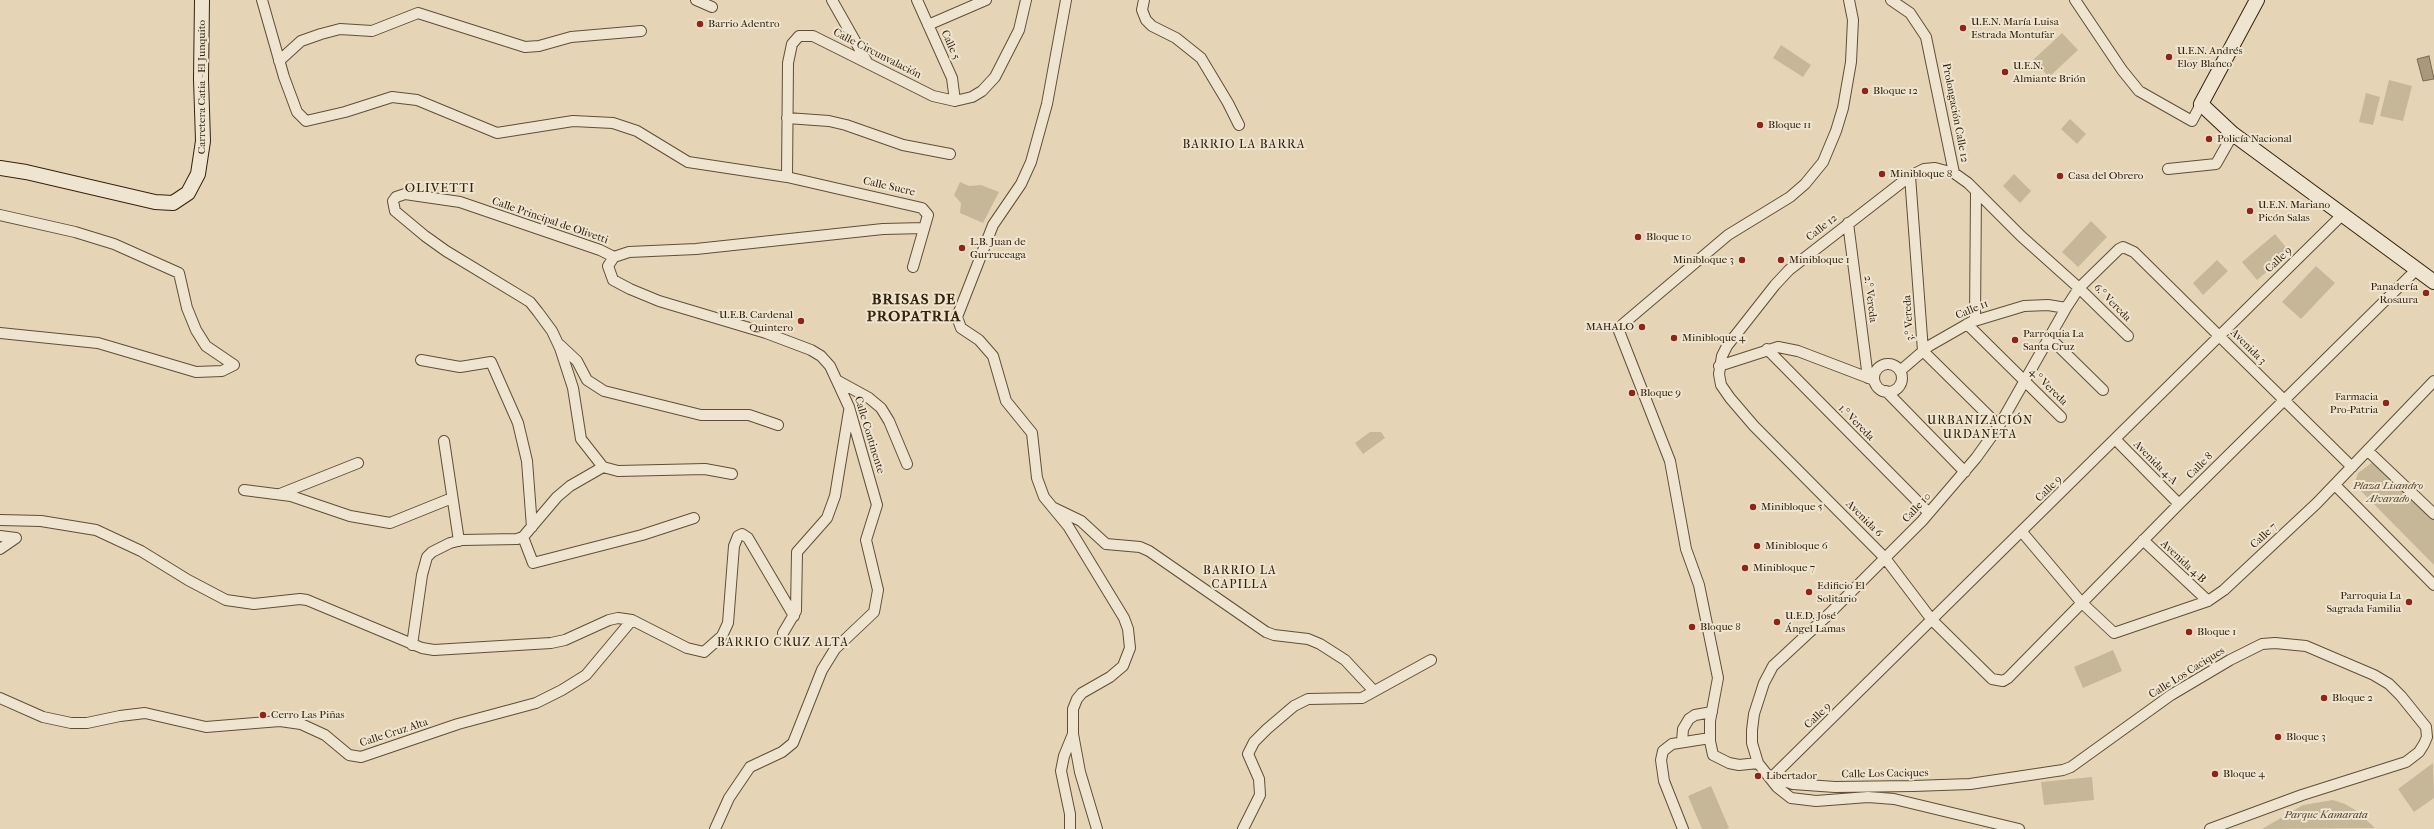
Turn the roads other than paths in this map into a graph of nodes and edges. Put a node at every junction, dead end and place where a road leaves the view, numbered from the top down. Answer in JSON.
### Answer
{"nodes":[{"id":1,"x":202,"y":0,"type":"edge"},
{"id":2,"x":262,"y":0,"type":"edge"},
{"id":3,"x":696,"y":0,"type":"edge"},
{"id":4,"x":832,"y":0,"type":"edge"},
{"id":5,"x":917,"y":0,"type":"edge"},
{"id":6,"x":986,"y":0,"type":"edge"},
{"id":7,"x":1026,"y":0,"type":"edge"},
{"id":8,"x":1066,"y":0,"type":"edge"},
{"id":9,"x":1144,"y":0,"type":"edge"},
{"id":10,"x":1849,"y":0,"type":"edge"},
{"id":11,"x":1891,"y":0,"type":"edge"},
{"id":12,"x":2075,"y":0,"type":"edge"},
{"id":13,"x":2257,"y":0,"type":"edge"},
{"id":14,"x":712,"y":7,"type":"dead end"},
{"id":15,"x":928,"y":26,"type":"junction"},
{"id":16,"x":641,"y":31,"type":"dead end"},
{"id":17,"x":279,"y":61,"type":"junction"},
{"id":18,"x":867,"y":62,"type":"junction"},
{"id":19,"x":955,"y":101,"type":"junction"},
{"id":20,"x":2201,"y":104,"type":"junction"},
{"id":21,"x":787,"y":118,"type":"junction"},
{"id":22,"x":1239,"y":125,"type":"dead end"},
{"id":23,"x":2233,"y":134,"type":"junction"},
{"id":24,"x":950,"y":154,"type":"dead end"},
{"id":25,"x":0,"y":158,"type":"edge"},
{"id":26,"x":4,"y":169,"type":"edge"},
{"id":27,"x":2168,"y":169,"type":"dead end"},
{"id":28,"x":1954,"y":173,"type":"junction"},
{"id":29,"x":1910,"y":176,"type":"junction"},
{"id":30,"x":787,"y":177,"type":"junction"},
{"id":31,"x":1976,"y":191,"type":"junction"},
{"id":32,"x":0,"y":215,"type":"edge"},
{"id":33,"x":2341,"y":216,"type":"junction"},
{"id":34,"x":1848,"y":223,"type":"junction"},
{"id":35,"x":924,"y":228,"type":"junction"},
{"id":36,"x":2123,"y":247,"type":"joint"},
{"id":37,"x":614,"y":257,"type":"junction"},
{"id":38,"x":913,"y":267,"type":"dead end"},
{"id":39,"x":2417,"y":269,"type":"junction"},
{"id":40,"x":2434,"y":282,"type":"edge"},
{"id":41,"x":2079,"y":288,"type":"junction"},
{"id":42,"x":2066,"y":308,"type":"junction"},
{"id":43,"x":1971,"y":322,"type":"junction"},
{"id":44,"x":0,"y":333,"type":"edge"},
{"id":45,"x":2219,"y":335,"type":"junction"},
{"id":46,"x":2128,"y":336,"type":"dead end"},
{"id":47,"x":2049,"y":337,"type":"junction"},
{"id":48,"x":558,"y":344,"type":"junction"},
{"id":49,"x":1767,"y":349,"type":"junction"},
{"id":50,"x":1923,"y":351,"type":"junction"},
{"id":51,"x":421,"y":360,"type":"dead end"},
{"id":52,"x":1719,"y":366,"type":"junction"},
{"id":53,"x":1900,"y":371,"type":"junction"},
{"id":54,"x":1871,"y":379,"type":"junction"},
{"id":55,"x":838,"y":381,"type":"junction"},
{"id":56,"x":2024,"y":381,"type":"junction"},
{"id":57,"x":2434,"y":382,"type":"edge"},
{"id":58,"x":2103,"y":390,"type":"dead end"},
{"id":59,"x":1886,"y":391,"type":"junction"},
{"id":60,"x":2284,"y":400,"type":"junction"},
{"id":61,"x":850,"y":407,"type":"junction"},
{"id":62,"x":2061,"y":417,"type":"dead end"},
{"id":63,"x":778,"y":425,"type":"dead end"},
{"id":64,"x":1999,"y":426,"type":"junction"},
{"id":65,"x":2115,"y":439,"type":"junction"},
{"id":66,"x":444,"y":440,"type":"dead end"},
{"id":67,"x":2368,"y":451,"type":"junction"},
{"id":68,"x":358,"y":463,"type":"dead end"},
{"id":69,"x":907,"y":464,"type":"dead end"},
{"id":70,"x":603,"y":467,"type":"junction"},
{"id":71,"x":2352,"y":467,"type":"junction"},
{"id":72,"x":1965,"y":472,"type":"junction"},
{"id":73,"x":732,"y":474,"type":"dead end"},
{"id":74,"x":2335,"y":485,"type":"junction"},
{"id":75,"x":244,"y":490,"type":"dead end"},
{"id":76,"x":278,"y":494,"type":"junction"},
{"id":77,"x":452,"y":498,"type":"junction"},
{"id":78,"x":2179,"y":504,"type":"junction"},
{"id":79,"x":1050,"y":506,"type":"junction"},
{"id":80,"x":1929,"y":513,"type":"junction"},
{"id":81,"x":2434,"y":514,"type":"edge"},
{"id":82,"x":694,"y":518,"type":"dead end"},
{"id":83,"x":0,"y":520,"type":"edge"},
{"id":84,"x":532,"y":526,"type":"junction"},
{"id":85,"x":2022,"y":532,"type":"junction"},
{"id":86,"x":0,"y":536,"type":"edge"},
{"id":87,"x":523,"y":537,"type":"junction"},
{"id":88,"x":2143,"y":540,"type":"junction"},
{"id":89,"x":459,"y":541,"type":"junction"},
{"id":90,"x":0,"y":549,"type":"edge"},
{"id":91,"x":1885,"y":558,"type":"junction"},
{"id":92,"x":2434,"y":584,"type":"edge"},
{"id":93,"x":2208,"y":601,"type":"junction"},
{"id":94,"x":2081,"y":602,"type":"junction"},
{"id":95,"x":794,"y":616,"type":"junction"},
{"id":96,"x":632,"y":620,"type":"junction"},
{"id":97,"x":1932,"y":620,"type":"junction"},
{"id":98,"x":783,"y":633,"type":"dead end"},
{"id":99,"x":412,"y":645,"type":"junction"},
{"id":100,"x":1431,"y":660,"type":"dead end"},
{"id":101,"x":2003,"y":681,"type":"joint"},
{"id":102,"x":1374,"y":691,"type":"junction"},
{"id":103,"x":0,"y":698,"type":"edge"},
{"id":104,"x":1712,"y":712,"type":"junction"},
{"id":105,"x":1073,"y":734,"type":"junction"},
{"id":106,"x":1710,"y":738,"type":"junction"},
{"id":107,"x":1682,"y":742,"type":"junction"},
{"id":108,"x":1758,"y":763,"type":"junction"},
{"id":109,"x":1772,"y":778,"type":"junction"},
{"id":110,"x":715,"y":829,"type":"edge"},
{"id":111,"x":1070,"y":829,"type":"edge"},
{"id":112,"x":1097,"y":829,"type":"edge"},
{"id":113,"x":1244,"y":829,"type":"edge"},
{"id":114,"x":1683,"y":829,"type":"edge"},
{"id":115,"x":2020,"y":829,"type":"edge"},
{"id":116,"x":2210,"y":829,"type":"edge"}],
"edges":[{"from":1,"to":26,"type":"main road","name":"Carretera Catia - El Junquito"},
{"from":2,"to":17,"type":"street"},
{"from":3,"to":14,"type":"street"},
{"from":4,"to":18,"type":"street"},
{"from":5,"to":15,"type":"street","name":"Calle 5"},
{"from":6,"to":15,"type":"street"},
{"from":7,"to":19,"type":"street","name":"Calle Circunvalación"},
{"from":8,"to":79,"type":"street"},
{"from":9,"to":22,"type":"street"},
{"from":10,"to":104,"type":"street"},
{"from":11,"to":28,"type":"street","name":"Prolongación Calle 12"},
{"from":12,"to":20,"type":"street"},
{"from":13,"to":20,"type":"main road"},
{"from":15,"to":19,"type":"street","name":"Calle 5"},
{"from":16,"to":17,"type":"street"},
{"from":17,"to":30,"type":"street"},
{"from":18,"to":19,"type":"street","name":"Calle Circunvalación"},
{"from":18,"to":21,"type":"street","name":"Calle Circunvalación"},
{"from":20,"to":23,"type":"main road"},
{"from":21,"to":24,"type":"street"},
{"from":21,"to":30,"type":"street","name":"Calle Circunvalación"},
{"from":23,"to":27,"type":"street"},
{"from":23,"to":33,"type":"main road"},
{"from":25,"to":26,"type":"main road"},
{"from":28,"to":29,"type":"street","name":"Calle 12"},
{"from":28,"to":31,"type":"street","name":"Prolongación Calle 12"},
{"from":29,"to":34,"type":"street","name":"Calle 12"},
{"from":29,"to":50,"type":"street","name":"3.° Vereda"},
{"from":30,"to":35,"type":"street","name":"Calle Sucre"},
{"from":31,"to":41,"type":"street","name":"Prolongación Calle 12"},
{"from":31,"to":43,"type":"street"},
{"from":32,"to":44,"type":"street"},
{"from":33,"to":39,"type":"main road"},
{"from":33,"to":45,"type":"street","name":"Calle 9"},
{"from":34,"to":52,"type":"street","name":"Calle 12"},
{"from":34,"to":54,"type":"street","name":"2.° Vereda"},
{"from":35,"to":37,"type":"street"},
{"from":35,"to":38,"type":"street","name":"Calle Sucre"},
{"from":36,"to":41,"type":"street","name":"Calle 10"},
{"from":36,"to":45,"type":"street","name":"Avenida 3"},
{"from":37,"to":48,"type":"street","name":"Calle Principal de Olivetti"},
{"from":37,"to":55,"type":"street","name":"Calle Continente"},
{"from":39,"to":40,"type":"main road"},
{"from":39,"to":60,"type":"street","name":"Calle 8"},
{"from":41,"to":42,"type":"street","name":"Calle 10"},
{"from":41,"to":46,"type":"street","name":"6.° Vereda"},
{"from":42,"to":43,"type":"street","name":"Calle 11"},
{"from":42,"to":47,"type":"street","name":"Calle 10"},
{"from":43,"to":50,"type":"street","name":"Calle 11"},
{"from":43,"to":56,"type":"street","name":"4.° Vereda"},
{"from":45,"to":60,"type":"street","name":"Avenida 3"},
{"from":45,"to":65,"type":"street","name":"Calle 9"},
{"from":47,"to":56,"type":"street","name":"Calle 10"},
{"from":47,"to":58,"type":"street"},
{"from":48,"to":63,"type":"street"},
{"from":48,"to":70,"type":"street","name":"Calle Principal de Olivetti"},
{"from":49,"to":52,"type":"street"},
{"from":49,"to":54,"type":"street"},
{"from":49,"to":80,"type":"street","name":"1.° Vereda"},
{"from":50,"to":53,"type":"street","name":"Calle 11"},
{"from":50,"to":64,"type":"street","name":"3.° Vereda"},
{"from":51,"to":84,"type":"street"},
{"from":52,"to":91,"type":"street","name":"Avenida 6"},
{"from":53,"to":54,"type":"street"},
{"from":53,"to":59,"type":"street"},
{"from":54,"to":59,"type":"street"},
{"from":55,"to":61,"type":"street","name":"Calle Continente"},
{"from":55,"to":69,"type":"street"},
{"from":56,"to":62,"type":"street","name":"4.° Vereda"},
{"from":56,"to":64,"type":"street","name":"Calle 10"},
{"from":57,"to":67,"type":"street","name":"Calle 7"},
{"from":59,"to":72,"type":"street"},
{"from":60,"to":71,"type":"street","name":"Avenida 3"},
{"from":60,"to":78,"type":"street","name":"Calle 8"},
{"from":61,"to":95,"type":"street"},
{"from":61,"to":110,"type":"street","name":"Calle Continente"},
{"from":64,"to":72,"type":"street","name":"Calle 10"},
{"from":65,"to":78,"type":"street","name":"Avenida 4-A"},
{"from":65,"to":85,"type":"street","name":"Calle 9"},
{"from":66,"to":77,"type":"street"},
{"from":67,"to":71,"type":"street","name":"Calle 7"},
{"from":67,"to":81,"type":"street"},
{"from":68,"to":76,"type":"street"},
{"from":70,"to":73,"type":"street"},
{"from":70,"to":84,"type":"street"},
{"from":71,"to":74,"type":"street","name":"Calle 7"},
{"from":72,"to":80,"type":"street","name":"Calle 10"},
{"from":74,"to":92,"type":"street"},
{"from":74,"to":93,"type":"street","name":"Calle 7"},
{"from":75,"to":76,"type":"street"},
{"from":76,"to":77,"type":"street"},
{"from":77,"to":89,"type":"street"},
{"from":78,"to":88,"type":"street","name":"Calle 8"},
{"from":79,"to":102,"type":"street"},
{"from":79,"to":105,"type":"street"},
{"from":80,"to":91,"type":"street","name":"Calle 10"},
{"from":82,"to":87,"type":"street"},
{"from":83,"to":99,"type":"street"},
{"from":84,"to":87,"type":"street"},
{"from":85,"to":94,"type":"street"},
{"from":85,"to":97,"type":"street","name":"Calle 9"},
{"from":86,"to":90,"type":"street"},
{"from":87,"to":89,"type":"street"},
{"from":88,"to":93,"type":"street","name":"Avenida 4-B"},
{"from":88,"to":94,"type":"street","name":"Calle 8"},
{"from":89,"to":99,"type":"street"},
{"from":91,"to":97,"type":"street","name":"Avenida 6"},
{"from":91,"to":108,"type":"street","name":"Calle 10"},
{"from":93,"to":94,"type":"street","name":"Calle 7"},
{"from":94,"to":101,"type":"street","name":"Calle 8"},
{"from":95,"to":96,"type":"street"},
{"from":95,"to":98,"type":"street"},
{"from":96,"to":99,"type":"street"},
{"from":96,"to":103,"type":"street","name":"Calle Cruz Alta"},
{"from":97,"to":101,"type":"street","name":"Avenida 6"},
{"from":97,"to":109,"type":"street","name":"Calle 9"},
{"from":100,"to":102,"type":"street"},
{"from":102,"to":113,"type":"street"},
{"from":104,"to":106,"type":"street"},
{"from":104,"to":107,"type":"street"},
{"from":105,"to":111,"type":"street"},
{"from":105,"to":112,"type":"street"},
{"from":106,"to":107,"type":"street"},
{"from":106,"to":108,"type":"street"},
{"from":107,"to":114,"type":"street"},
{"from":108,"to":109,"type":"street","name":"Calle 10"},
{"from":109,"to":115,"type":"street","name":"Calle 10"},
{"from":109,"to":116,"type":"street","name":"Calle Los Caciques"}]}
